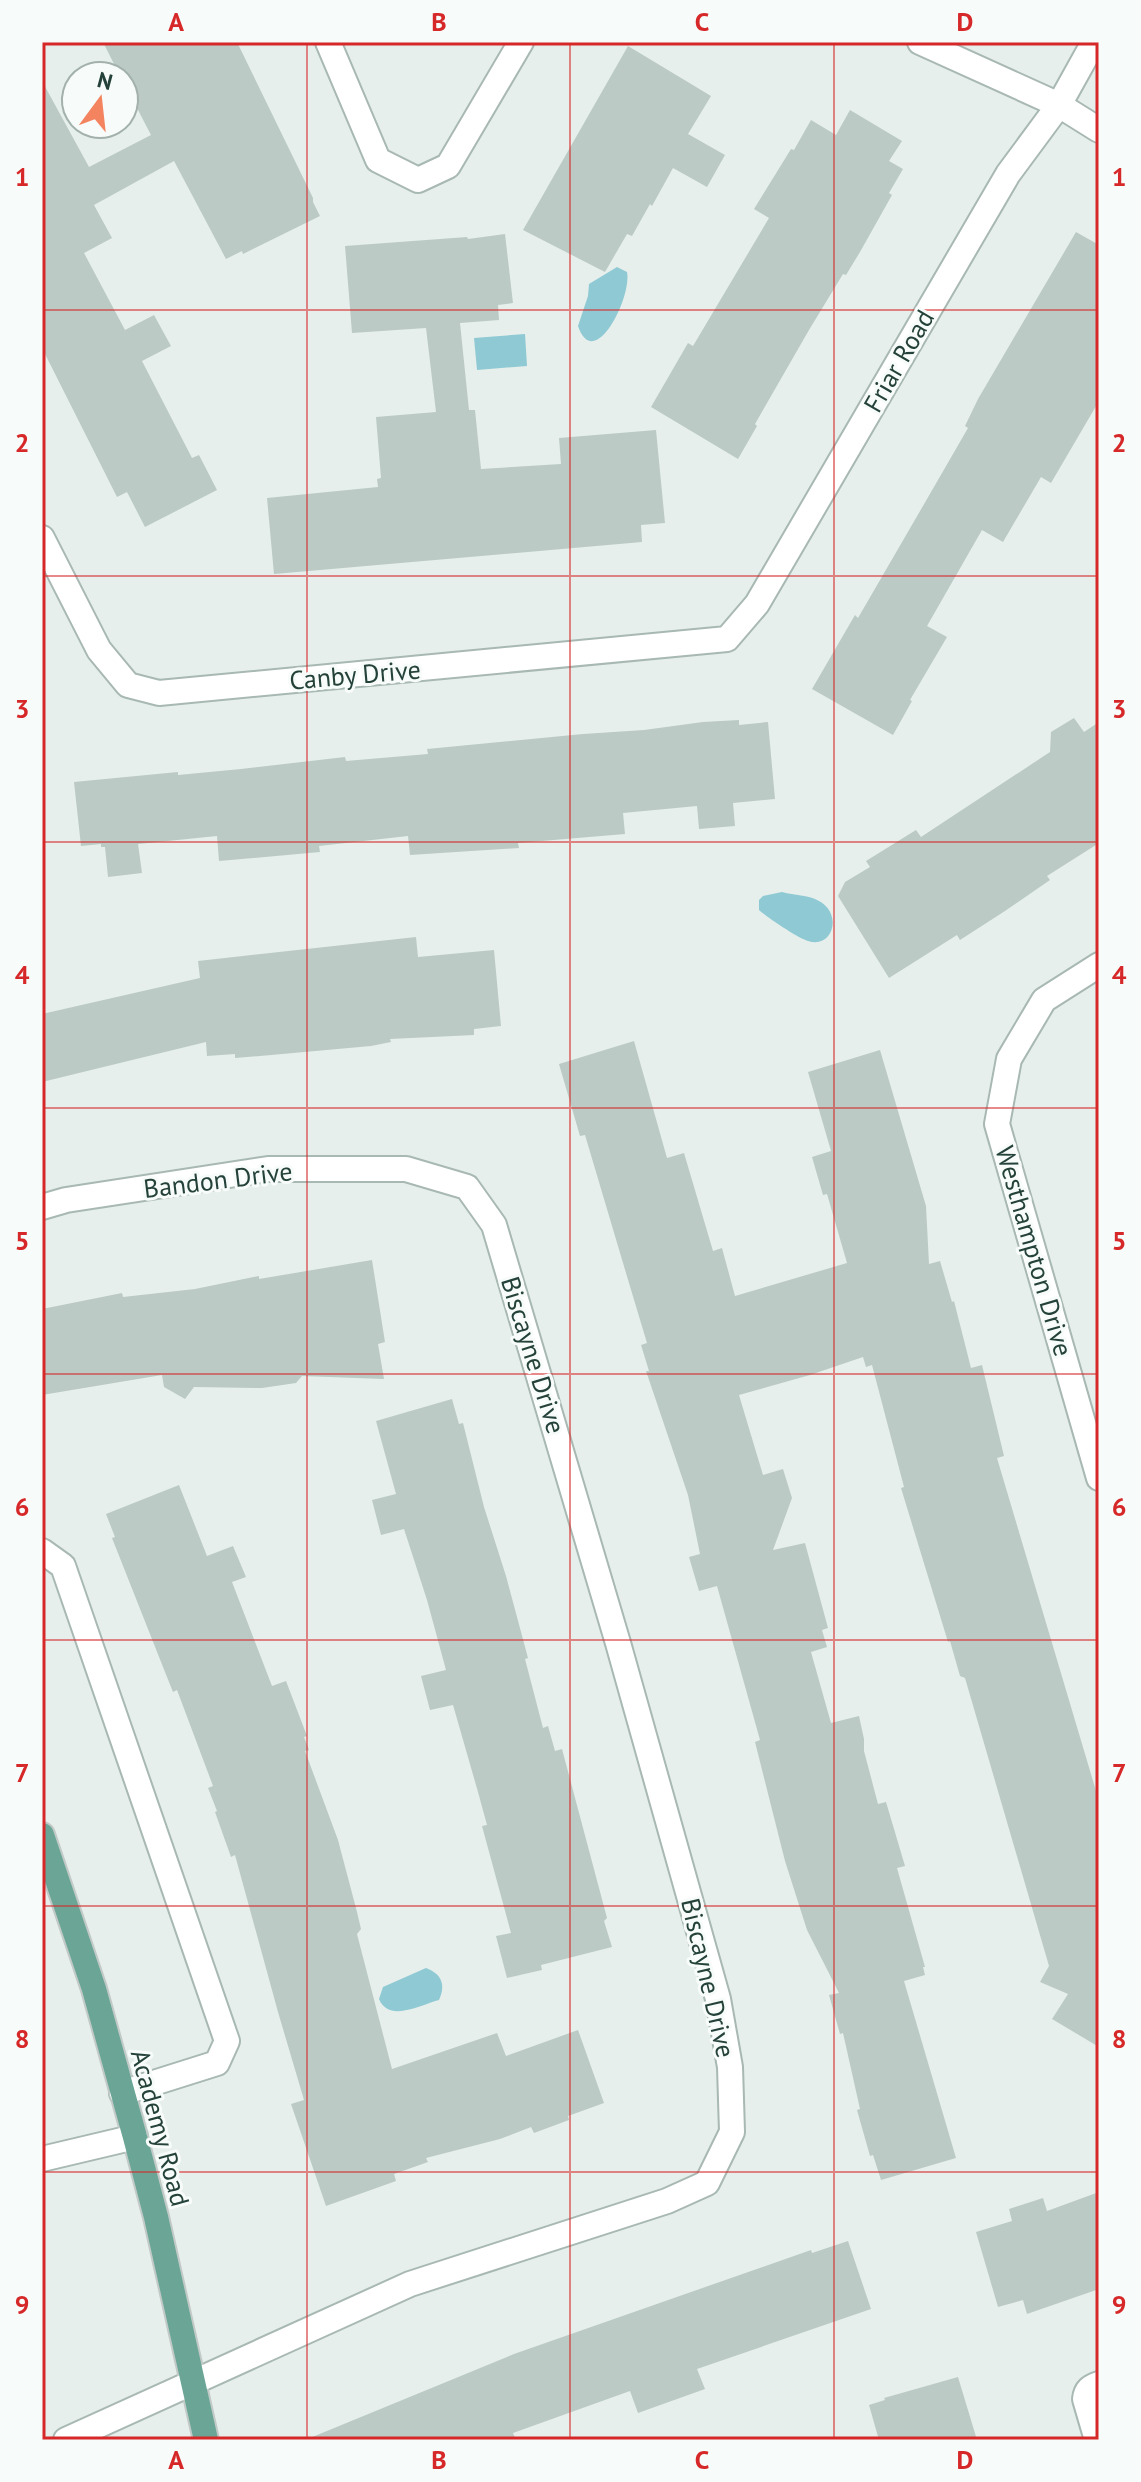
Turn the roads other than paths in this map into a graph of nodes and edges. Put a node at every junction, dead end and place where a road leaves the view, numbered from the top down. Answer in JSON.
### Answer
{"nodes":[{"id":1,"x":328,"y":42,"type":"edge"},
{"id":2,"x":521,"y":42,"type":"edge"},
{"id":3,"x":920,"y":42,"type":"edge"},
{"id":4,"x":1094,"y":42,"type":"edge"},
{"id":5,"x":1059,"y":105,"type":"junction"},
{"id":6,"x":1099,"y":130,"type":"edge"},
{"id":7,"x":42,"y":538,"type":"edge"},
{"id":8,"x":744,"y":620,"type":"joint"},
{"id":9,"x":1099,"y":965,"type":"edge"},
{"id":10,"x":479,"y":1205,"type":"joint"},
{"id":11,"x":42,"y":1207,"type":"edge"},
{"id":12,"x":1099,"y":1478,"type":"edge"},
{"id":13,"x":42,"y":1551,"type":"edge"},
{"id":14,"x":42,"y":1835,"type":"edge"},
{"id":15,"x":122,"y":2093,"type":"junction"},
{"id":16,"x":135,"y":2137,"type":"junction"},
{"id":17,"x":42,"y":2159,"type":"edge"},
{"id":18,"x":192,"y":2382,"type":"junction"},
{"id":19,"x":1099,"y":2384,"type":"edge"},
{"id":20,"x":66,"y":2440,"type":"edge"},
{"id":21,"x":206,"y":2440,"type":"edge"},
{"id":22,"x":1097,"y":2440,"type":"edge"}],
"edges":[{"from":1,"to":2,"type":"street"},
{"from":3,"to":5,"type":"street"},
{"from":4,"to":5,"type":"street","name":"Friar Road"},
{"from":5,"to":6,"type":"street"},
{"from":5,"to":8,"type":"street","name":"Friar Road"},
{"from":7,"to":8,"type":"street","name":"Canby Drive"},
{"from":9,"to":12,"type":"street","name":"Westhampton Drive"},
{"from":10,"to":11,"type":"street","name":"Bandon Drive"},
{"from":10,"to":18,"type":"street","name":"Biscayne Drive"},
{"from":13,"to":15,"type":"street"},
{"from":14,"to":15,"type":"main road","name":"Academy Road"},
{"from":15,"to":16,"type":"main road","name":"Academy Road"},
{"from":16,"to":17,"type":"street"},
{"from":16,"to":18,"type":"main road","name":"Academy Road"},
{"from":18,"to":20,"type":"street","name":"Biscayne Drive"},
{"from":18,"to":21,"type":"main road","name":"Academy Road"},
{"from":19,"to":22,"type":"street"}]}
